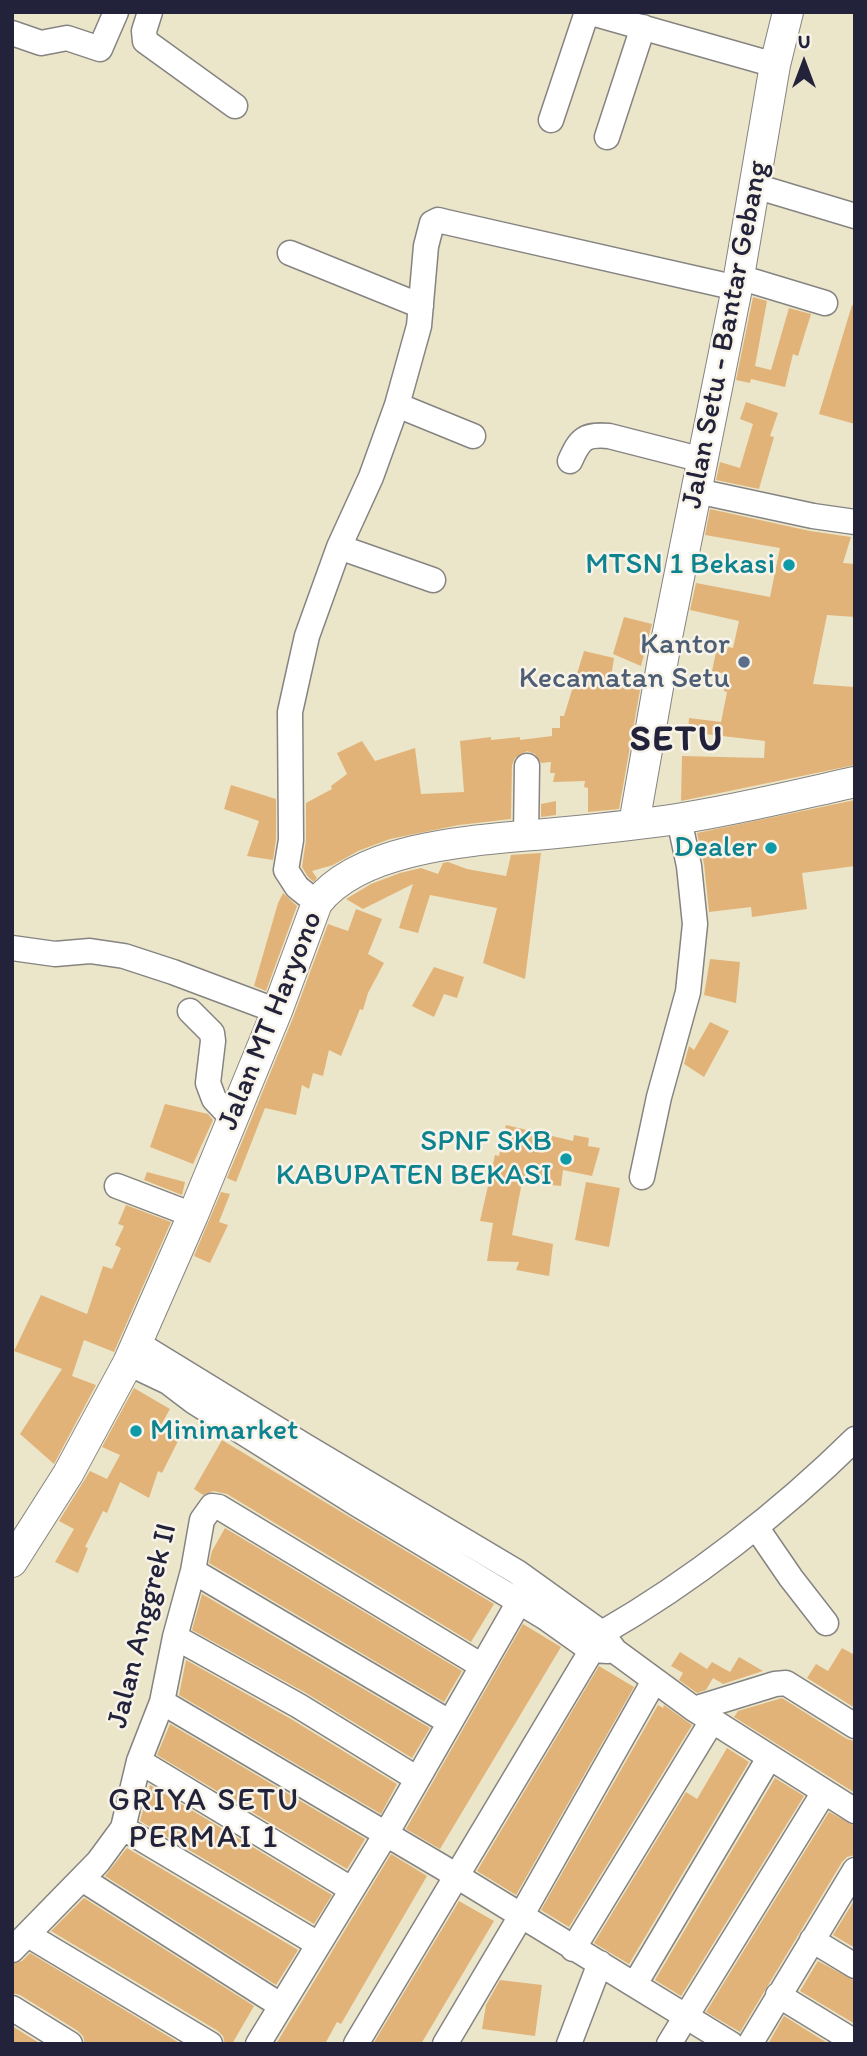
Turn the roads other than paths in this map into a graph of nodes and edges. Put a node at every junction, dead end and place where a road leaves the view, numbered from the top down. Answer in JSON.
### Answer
{"nodes":[{"id":1,"x":116,"y":12,"type":"edge"},
{"id":2,"x":587,"y":12,"type":"edge"},
{"id":3,"x":788,"y":12,"type":"edge"},
{"id":4,"x":148,"y":13,"type":"edge"},
{"id":5,"x":643,"y":27,"type":"junction"},
{"id":6,"x":12,"y":33,"type":"edge"},
{"id":7,"x":775,"y":65,"type":"junction"},
{"id":8,"x":235,"y":106,"type":"dead end"},
{"id":9,"x":551,"y":120,"type":"dead end"},
{"id":10,"x":607,"y":137,"type":"dead end"},
{"id":11,"x":755,"y":186,"type":"junction"},
{"id":12,"x":855,"y":216,"type":"edge"},
{"id":13,"x":290,"y":253,"type":"dead end"},
{"id":14,"x":738,"y":283,"type":"junction"},
{"id":15,"x":825,"y":303,"type":"dead end"},
{"id":16,"x":421,"y":306,"type":"junction"},
{"id":17,"x":397,"y":405,"type":"junction"},
{"id":18,"x":473,"y":436,"type":"dead end"},
{"id":19,"x":704,"y":460,"type":"junction"},
{"id":20,"x":569,"y":461,"type":"dead end"},
{"id":21,"x":696,"y":491,"type":"junction"},
{"id":22,"x":855,"y":522,"type":"edge"},
{"id":23,"x":338,"y":547,"type":"junction"},
{"id":24,"x":433,"y":580,"type":"dead end"},
{"id":25,"x":527,"y":766,"type":"dead end"},
{"id":26,"x":855,"y":782,"type":"edge"},
{"id":27,"x":679,"y":818,"type":"junction"},
{"id":28,"x":634,"y":824,"type":"junction"},
{"id":29,"x":526,"y":835,"type":"junction"},
{"id":30,"x":317,"y":903,"type":"junction"},
{"id":31,"x":12,"y":948,"type":"edge"},
{"id":32,"x":190,"y":1011,"type":"dead end"},
{"id":33,"x":277,"y":1011,"type":"junction"},
{"id":34,"x":232,"y":1118,"type":"junction"},
{"id":35,"x":642,"y":1177,"type":"dead end"},
{"id":36,"x":117,"y":1186,"type":"dead end"},
{"id":37,"x":193,"y":1215,"type":"junction"},
{"id":38,"x":133,"y":1353,"type":"junction"},
{"id":39,"x":855,"y":1439,"type":"edge"},
{"id":40,"x":756,"y":1527,"type":"junction"},
{"id":41,"x":12,"y":1562,"type":"edge"},
{"id":42,"x":193,"y":1571,"type":"junction"},
{"id":43,"x":519,"y":1602,"type":"junction"},
{"id":44,"x":827,"y":1623,"type":"dead end"},
{"id":45,"x":175,"y":1637,"type":"junction"},
{"id":46,"x":595,"y":1639,"type":"junction"},
{"id":47,"x":482,"y":1666,"type":"junction"},
{"id":48,"x":654,"y":1681,"type":"junction"},
{"id":49,"x":162,"y":1702,"type":"junction"},
{"id":50,"x":703,"y":1715,"type":"junction"},
{"id":51,"x":449,"y":1722,"type":"junction"},
{"id":52,"x":855,"y":1726,"type":"edge"},
{"id":53,"x":769,"y":1758,"type":"junction"},
{"id":54,"x":139,"y":1761,"type":"junction"},
{"id":55,"x":416,"y":1778,"type":"junction"},
{"id":56,"x":824,"y":1792,"type":"junction"},
{"id":57,"x":855,"y":1811,"type":"edge"},
{"id":58,"x":123,"y":1828,"type":"junction"},
{"id":59,"x":386,"y":1834,"type":"junction"},
{"id":60,"x":448,"y":1872,"type":"junction"},
{"id":61,"x":82,"y":1879,"type":"junction"},
{"id":62,"x":851,"y":1883,"type":"edge"},
{"id":63,"x":351,"y":1889,"type":"junction"},
{"id":64,"x":521,"y":1916,"type":"junction"},
{"id":65,"x":813,"y":1940,"type":"junction"},
{"id":66,"x":20,"y":1943,"type":"edge"},
{"id":67,"x":318,"y":1944,"type":"junction"},
{"id":68,"x":573,"y":1949,"type":"junction"},
{"id":69,"x":600,"y":1964,"type":"junction"},
{"id":70,"x":855,"y":1966,"type":"edge"},
{"id":71,"x":635,"y":1984,"type":"junction"},
{"id":72,"x":778,"y":1995,"type":"junction"},
{"id":73,"x":280,"y":2006,"type":"junction"},
{"id":74,"x":12,"y":2008,"type":"edge"},
{"id":75,"x":688,"y":2015,"type":"junction"},
{"id":76,"x":855,"y":2042,"type":"edge"},
{"id":77,"x":571,"y":2043,"type":"edge"},
{"id":78,"x":70,"y":2044,"type":"edge"},
{"id":79,"x":210,"y":2044,"type":"edge"},
{"id":80,"x":258,"y":2044,"type":"edge"},
{"id":81,"x":341,"y":2044,"type":"edge"},
{"id":82,"x":356,"y":2044,"type":"edge"},
{"id":83,"x":445,"y":2044,"type":"edge"},
{"id":84,"x":669,"y":2044,"type":"edge"},
{"id":85,"x":732,"y":2044,"type":"edge"},
{"id":86,"x":750,"y":2044,"type":"edge"}],
"edges":[{"from":1,"to":6,"type":"street"},
{"from":2,"to":5,"type":"street"},
{"from":2,"to":9,"type":"street"},
{"from":3,"to":7,"type":"main road","name":"Jalan Setu - Bantar Gebang"},
{"from":4,"to":8,"type":"street"},
{"from":5,"to":7,"type":"street"},
{"from":5,"to":10,"type":"street"},
{"from":7,"to":11,"type":"main road","name":"Jalan Setu - Bantar Gebang"},
{"from":11,"to":12,"type":"street"},
{"from":11,"to":14,"type":"main road","name":"Jalan Setu - Bantar Gebang"},
{"from":13,"to":16,"type":"street"},
{"from":14,"to":15,"type":"street"},
{"from":14,"to":16,"type":"street"},
{"from":14,"to":19,"type":"main road","name":"Jalan Setu - Bantar Gebang"},
{"from":16,"to":17,"type":"street"},
{"from":17,"to":18,"type":"street"},
{"from":17,"to":23,"type":"street"},
{"from":19,"to":20,"type":"street"},
{"from":19,"to":21,"type":"main road","name":"Jalan Setu - Bantar Gebang"},
{"from":21,"to":22,"type":"street"},
{"from":21,"to":28,"type":"main road","name":"Jalan Setu - Bantar Gebang"},
{"from":23,"to":24,"type":"street"},
{"from":23,"to":30,"type":"street"},
{"from":25,"to":29,"type":"street"},
{"from":26,"to":27,"type":"main road","name":"Jalan MT Haryono"},
{"from":27,"to":28,"type":"main road","name":"Jalan MT Haryono"},
{"from":27,"to":35,"type":"street"},
{"from":28,"to":29,"type":"main road","name":"Jalan MT Haryono"},
{"from":29,"to":30,"type":"main road","name":"Jalan MT Haryono"},
{"from":30,"to":33,"type":"main road","name":"Jalan MT Haryono"},
{"from":31,"to":33,"type":"street"},
{"from":32,"to":34,"type":"street"},
{"from":33,"to":34,"type":"main road","name":"Jalan MT Haryono"},
{"from":34,"to":37,"type":"main road","name":"Jalan MT Haryono"},
{"from":36,"to":37,"type":"street"},
{"from":37,"to":38,"type":"main road","name":"Jalan MT Haryono"},
{"from":38,"to":41,"type":"main road","name":"Jalan MT Haryono"},
{"from":38,"to":43,"type":"street"},
{"from":38,"to":46,"type":"street"},
{"from":39,"to":40,"type":"street"},
{"from":40,"to":44,"type":"street"},
{"from":40,"to":46,"type":"street"},
{"from":42,"to":45,"type":"street","name":"Jalan Anggrek II"},
{"from":42,"to":47,"type":"street","name":"Jalan Anggrek II"},
{"from":42,"to":51,"type":"street"},
{"from":43,"to":46,"type":"street"},
{"from":43,"to":47,"type":"street"},
{"from":45,"to":49,"type":"street","name":"Jalan Anggrek II"},
{"from":45,"to":55,"type":"street"},
{"from":46,"to":48,"type":"street"},
{"from":46,"to":60,"type":"street"},
{"from":47,"to":51,"type":"street"},
{"from":48,"to":50,"type":"street"},
{"from":48,"to":64,"type":"street"},
{"from":49,"to":54,"type":"street","name":"Jalan Anggrek II"},
{"from":49,"to":59,"type":"street"},
{"from":50,"to":52,"type":"street"},
{"from":50,"to":53,"type":"street"},
{"from":50,"to":68,"type":"street"},
{"from":51,"to":55,"type":"street"},
{"from":53,"to":56,"type":"street"},
{"from":53,"to":71,"type":"street"},
{"from":54,"to":58,"type":"street","name":"Jalan Anggrek II"},
{"from":54,"to":63,"type":"street"},
{"from":55,"to":59,"type":"street"},
{"from":56,"to":57,"type":"street"},
{"from":56,"to":75,"type":"street"},
{"from":58,"to":61,"type":"street","name":"Jalan Anggrek II"},
{"from":58,"to":67,"type":"street"},
{"from":59,"to":60,"type":"street"},
{"from":59,"to":63,"type":"street"},
{"from":60,"to":64,"type":"street"},
{"from":60,"to":81,"type":"street"},
{"from":60,"to":82,"type":"street"},
{"from":61,"to":66,"type":"street","name":"Jalan Anggrek II"},
{"from":61,"to":73,"type":"street"},
{"from":62,"to":65,"type":"street"},
{"from":63,"to":67,"type":"street"},
{"from":64,"to":68,"type":"street"},
{"from":64,"to":83,"type":"street"},
{"from":65,"to":70,"type":"street"},
{"from":65,"to":72,"type":"street"},
{"from":66,"to":79,"type":"street"},
{"from":67,"to":73,"type":"street"},
{"from":68,"to":69,"type":"street"},
{"from":69,"to":71,"type":"street"},
{"from":69,"to":77,"type":"street"},
{"from":71,"to":75,"type":"street"},
{"from":72,"to":76,"type":"street"},
{"from":72,"to":86,"type":"street"},
{"from":73,"to":80,"type":"street"},
{"from":74,"to":78,"type":"street"},
{"from":75,"to":84,"type":"street"},
{"from":75,"to":85,"type":"street"}]}
